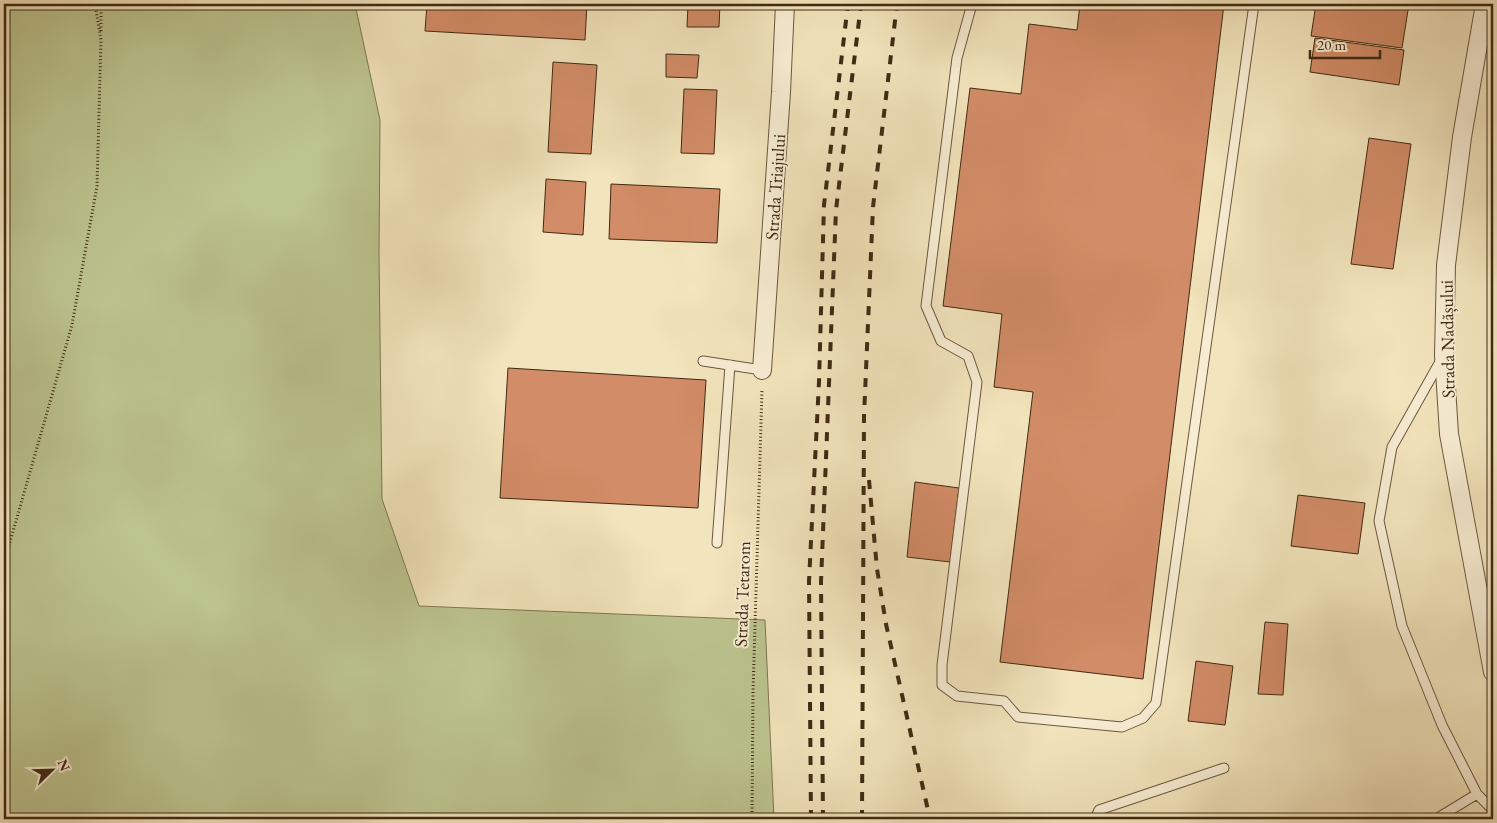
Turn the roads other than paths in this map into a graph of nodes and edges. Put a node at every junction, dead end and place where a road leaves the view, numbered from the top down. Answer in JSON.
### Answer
{"nodes":[{"id":1,"x":785,"y":4,"type":"edge"},
{"id":2,"x":972,"y":4,"type":"edge"},
{"id":3,"x":1254,"y":4,"type":"edge"},
{"id":4,"x":1485,"y":4,"type":"edge"},
{"id":5,"x":1444,"y":355,"type":"junction"},
{"id":6,"x":703,"y":361,"type":"dead end"},
{"id":7,"x":730,"y":365,"type":"junction"},
{"id":8,"x":762,"y":370,"type":"joint"},
{"id":9,"x":717,"y":543,"type":"dead end"},
{"id":10,"x":1493,"y":672,"type":"edge"},
{"id":11,"x":1224,"y":768,"type":"dead end"},
{"id":12,"x":1477,"y":794,"type":"junction"},
{"id":13,"x":1493,"y":810,"type":"edge"},
{"id":14,"x":1095,"y":819,"type":"edge"},
{"id":15,"x":1436,"y":819,"type":"edge"}],
"edges":[{"from":1,"to":8,"type":"street","name":"Strada Triajului"},
{"from":2,"to":3,"type":"lane"},
{"from":4,"to":5,"type":"street","name":"Strada Nadășului"},
{"from":5,"to":10,"type":"street","name":"Strada Nadășului"},
{"from":5,"to":12,"type":"lane"},
{"from":6,"to":7,"type":"lane"},
{"from":7,"to":8,"type":"lane"},
{"from":7,"to":9,"type":"lane"},
{"from":11,"to":14,"type":"lane"},
{"from":12,"to":13,"type":"lane"},
{"from":12,"to":15,"type":"lane"}]}
